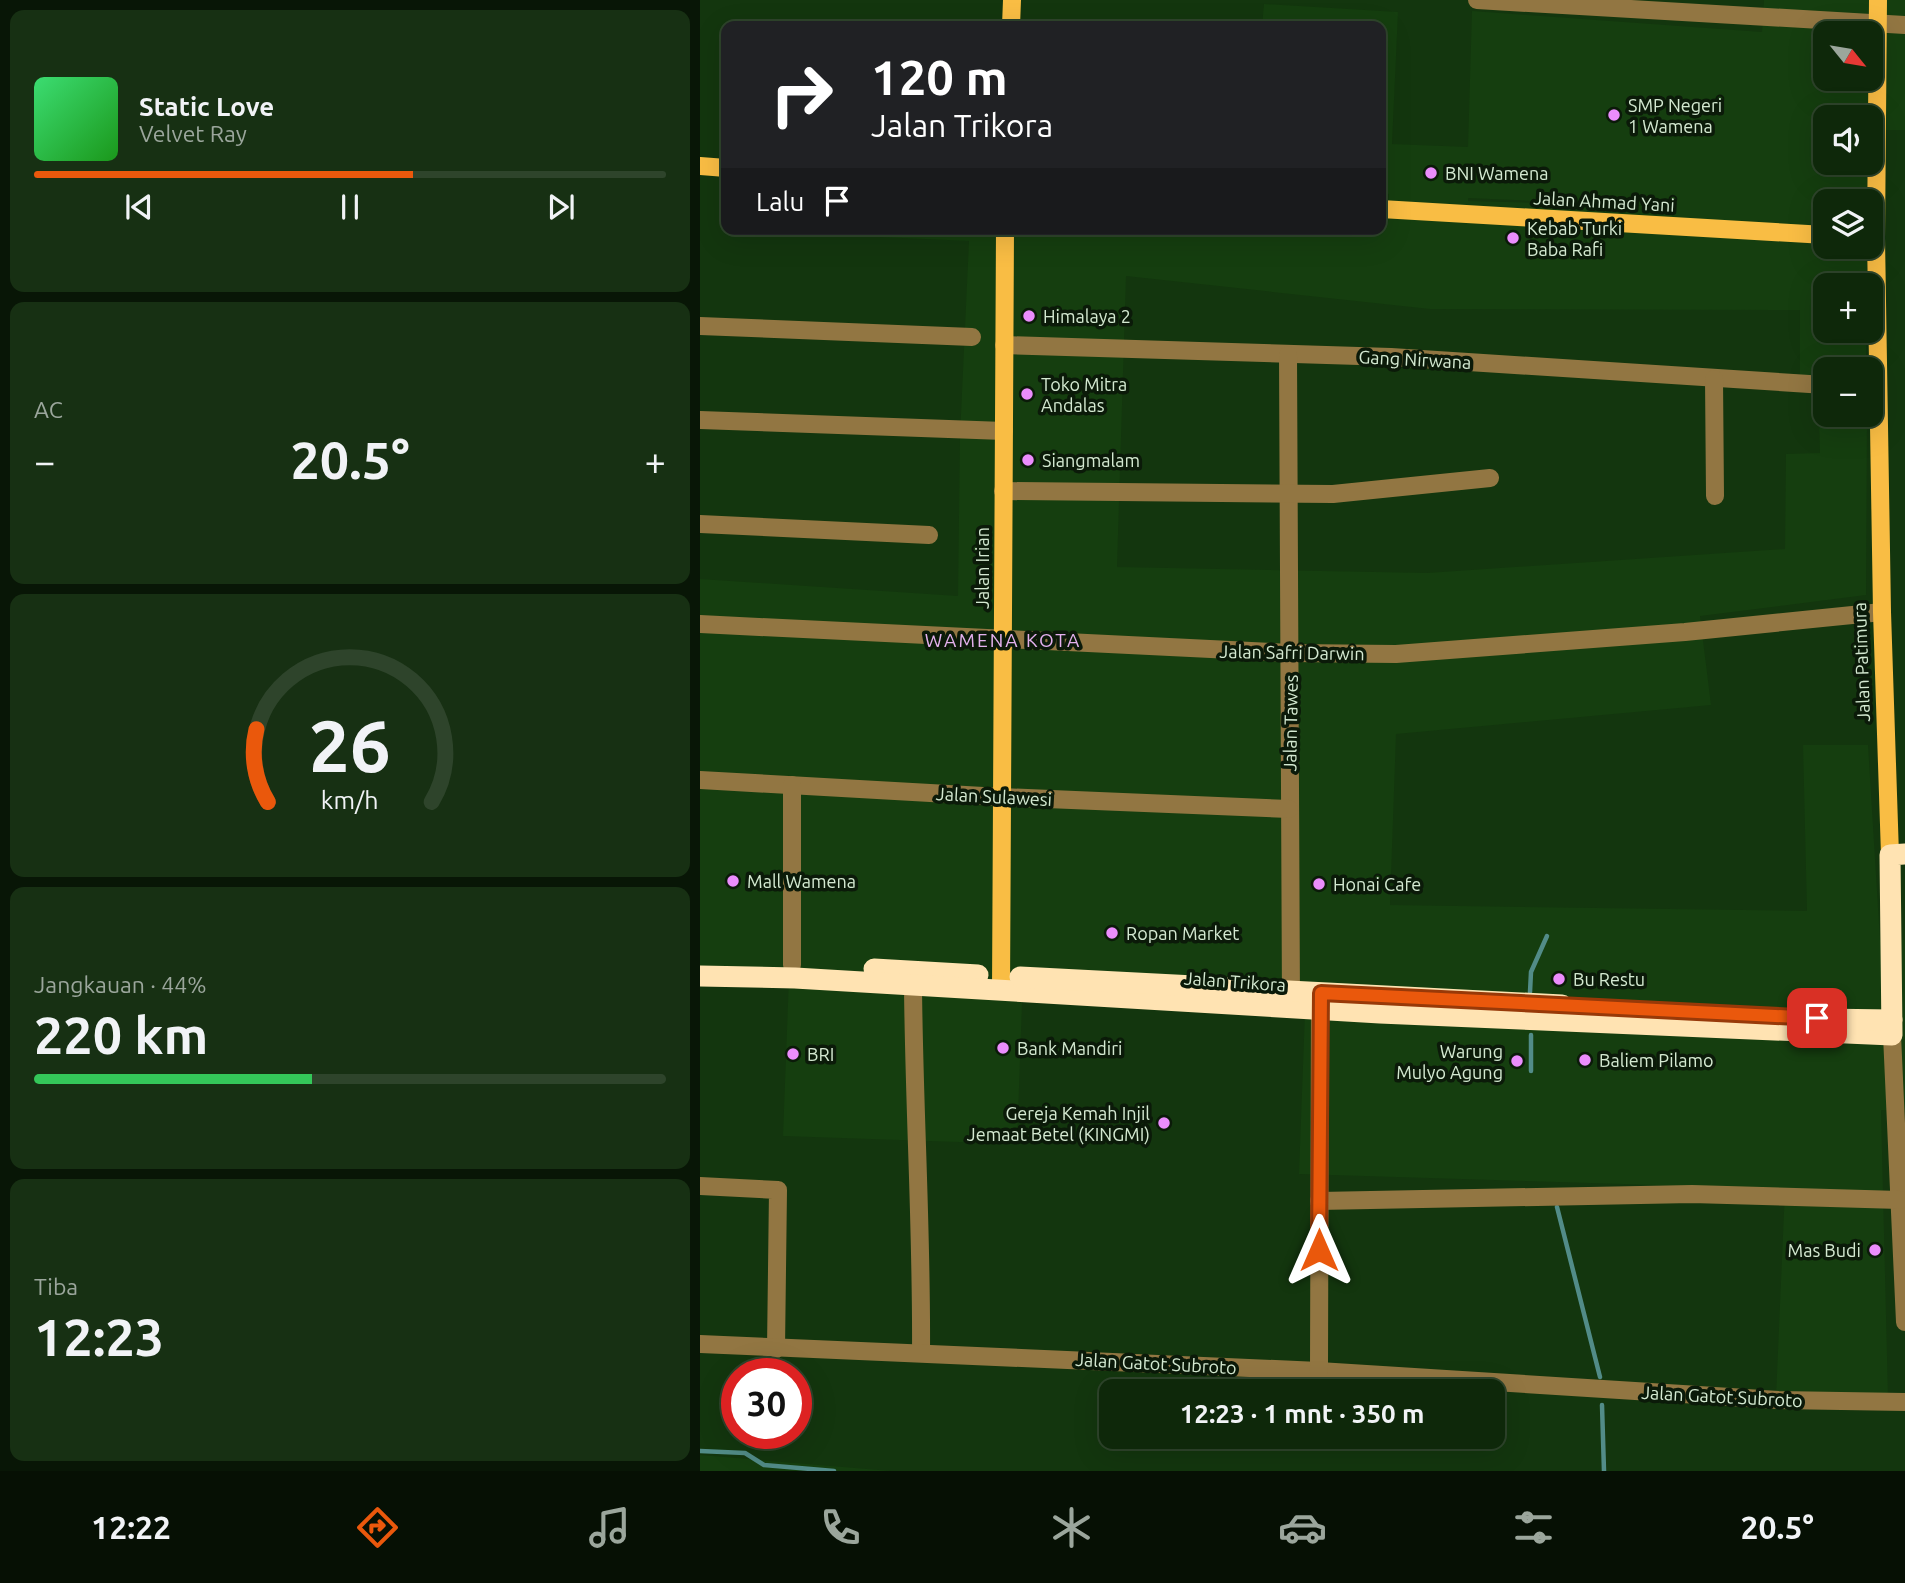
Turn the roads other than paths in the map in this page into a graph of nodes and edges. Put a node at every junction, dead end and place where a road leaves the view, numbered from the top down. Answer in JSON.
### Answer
{"nodes":[{"id":1,"x":1012,"y":0,"type":"edge"},
{"id":2,"x":1477,"y":0,"type":"edge"},
{"id":3,"x":1878,"y":0,"type":"edge"},
{"id":4,"x":1514,"y":1,"type":"edge"},
{"id":5,"x":1011,"y":21,"type":"edge"},
{"id":6,"x":1832,"y":21,"type":"edge"},
{"id":7,"x":1880,"y":21,"type":"edge"},
{"id":8,"x":1883,"y":24,"type":"edge"},
{"id":9,"x":1905,"y":25,"type":"edge"},
{"id":10,"x":1878,"y":91,"type":"edge"},
{"id":11,"x":700,"y":166,"type":"edge"},
{"id":12,"x":721,"y":168,"type":"edge"},
{"id":13,"x":1875,"y":189,"type":"edge"},
{"id":14,"x":1386,"y":209,"type":"edge"},
{"id":15,"x":1813,"y":234,"type":"edge"},
{"id":16,"x":1005,"y":235,"type":"edge"},
{"id":17,"x":1874,"y":259,"type":"edge"},
{"id":18,"x":700,"y":326,"type":"edge"},
{"id":19,"x":972,"y":337,"type":"dead end"},
{"id":20,"x":1004,"y":345,"type":"junction"},
{"id":21,"x":1288,"y":355,"type":"junction"},
{"id":22,"x":1875,"y":357,"type":"edge"},
{"id":23,"x":1714,"y":379,"type":"junction"},
{"id":24,"x":1813,"y":385,"type":"edge"},
{"id":25,"x":700,"y":420,"type":"edge"},
{"id":26,"x":1876,"y":427,"type":"edge"},
{"id":27,"x":1004,"y":431,"type":"junction"},
{"id":28,"x":1490,"y":478,"type":"dead end"},
{"id":29,"x":1003,"y":491,"type":"junction"},
{"id":30,"x":1290,"y":494,"type":"junction"},
{"id":31,"x":1715,"y":496,"type":"dead end"},
{"id":32,"x":700,"y":524,"type":"edge"},
{"id":33,"x":929,"y":535,"type":"dead end"},
{"id":34,"x":1882,"y":612,"type":"junction"},
{"id":35,"x":700,"y":624,"type":"edge"},
{"id":36,"x":1002,"y":640,"type":"junction"},
{"id":37,"x":1291,"y":653,"type":"junction"},
{"id":38,"x":700,"y":780,"type":"edge"},
{"id":39,"x":792,"y":785,"type":"junction"},
{"id":40,"x":1001,"y":797,"type":"junction"},
{"id":41,"x":1289,"y":809,"type":"junction"},
{"id":42,"x":1898,"y":855,"type":"edge"},
{"id":43,"x":700,"y":962,"type":"edge"},
{"id":44,"x":792,"y":965,"type":"junction"},
{"id":45,"x":700,"y":976,"type":"edge"},
{"id":46,"x":1001,"y":984,"type":"junction"},
{"id":47,"x":913,"y":986,"type":"junction"},
{"id":48,"x":1290,"y":1000,"type":"junction"},
{"id":49,"x":1320,"y":1001,"type":"junction"},
{"id":50,"x":1892,"y":1027,"type":"junction"},
{"id":51,"x":700,"y":1186,"type":"edge"},
{"id":52,"x":1900,"y":1200,"type":"junction"},
{"id":53,"x":1319,"y":1201,"type":"junction"},
{"id":54,"x":1905,"y":1322,"type":"edge"},
{"id":55,"x":700,"y":1344,"type":"edge"},
{"id":56,"x":776,"y":1349,"type":"junction"},
{"id":57,"x":921,"y":1352,"type":"junction"},
{"id":58,"x":1319,"y":1371,"type":"junction"},
{"id":59,"x":1905,"y":1402,"type":"edge"}],
"edges":[{"from":1,"to":5,"type":"main road"},
{"from":2,"to":4,"type":"street"},
{"from":3,"to":7,"type":"main road","name":"Jalan Patimura"},
{"from":4,"to":6,"type":"street"},
{"from":8,"to":9,"type":"street"},
{"from":10,"to":13,"type":"main road","name":"Jalan Patimura"},
{"from":11,"to":12,"type":"main road"},
{"from":14,"to":15,"type":"main road","name":"Jalan Ahmad Yani"},
{"from":16,"to":20,"type":"main road","name":"Jalan Irian"},
{"from":17,"to":22,"type":"main road","name":"Jalan Patimura"},
{"from":18,"to":19,"type":"street"},
{"from":20,"to":21,"type":"street","name":"Gang Nirwana"},
{"from":20,"to":27,"type":"main road","name":"Jalan Irian"},
{"from":21,"to":23,"type":"street","name":"Gang Nirwana"},
{"from":21,"to":30,"type":"street","name":"Jalan Tawes"},
{"from":23,"to":24,"type":"street","name":"Gang Nirwana"},
{"from":23,"to":31,"type":"street"},
{"from":25,"to":27,"type":"street"},
{"from":26,"to":34,"type":"main road","name":"Jalan Patimura"},
{"from":27,"to":29,"type":"main road","name":"Jalan Irian"},
{"from":28,"to":30,"type":"street"},
{"from":29,"to":30,"type":"street"},
{"from":29,"to":36,"type":"main road","name":"Jalan Irian"},
{"from":30,"to":37,"type":"street","name":"Jalan Tawes"},
{"from":32,"to":33,"type":"street"},
{"from":34,"to":37,"type":"street","name":"Jalan Safri Darwin"},
{"from":34,"to":42,"type":"main road","name":"Jalan Patimura"},
{"from":35,"to":36,"type":"street","name":"Jalan Safri Darwin"},
{"from":36,"to":37,"type":"street","name":"Jalan Safri Darwin"},
{"from":36,"to":40,"type":"main road","name":"Jalan Irian"},
{"from":37,"to":41,"type":"street","name":"Jalan Tawes"},
{"from":38,"to":39,"type":"street","name":"Jalan Sulawesi"},
{"from":39,"to":40,"type":"street","name":"Jalan Sulawesi"},
{"from":39,"to":44,"type":"street"},
{"from":40,"to":41,"type":"street","name":"Jalan Sulawesi"},
{"from":40,"to":46,"type":"main road","name":"Jalan Irian"},
{"from":41,"to":48,"type":"street","name":"Jalan Tawes"},
{"from":42,"to":50,"type":"highway","name":"Jalan Patimura"},
{"from":43,"to":44,"type":"highway","name":"Jalan Trikora"},
{"from":44,"to":46,"type":"highway","name":"Jalan Trikora"},
{"from":45,"to":47,"type":"highway","name":"Jalan Trikora"},
{"from":46,"to":47,"type":"highway","name":"Jalan Trikora"},
{"from":46,"to":48,"type":"highway","name":"Jalan Trikora"},
{"from":47,"to":57,"type":"street"},
{"from":48,"to":49,"type":"highway","name":"Jalan Trikora"},
{"from":49,"to":50,"type":"highway","name":"Jalan Trikora"},
{"from":49,"to":53,"type":"street"},
{"from":50,"to":52,"type":"street","name":"Jalan Patimura"},
{"from":51,"to":56,"type":"street"},
{"from":52,"to":53,"type":"street"},
{"from":52,"to":54,"type":"street","name":"Jalan Patimura"},
{"from":53,"to":58,"type":"street"},
{"from":55,"to":56,"type":"street","name":"Jalan Gatot Subroto"},
{"from":56,"to":57,"type":"street","name":"Jalan Gatot Subroto"},
{"from":57,"to":58,"type":"street","name":"Jalan Gatot Subroto"},
{"from":58,"to":59,"type":"street","name":"Jalan Gatot Subroto"}]}
